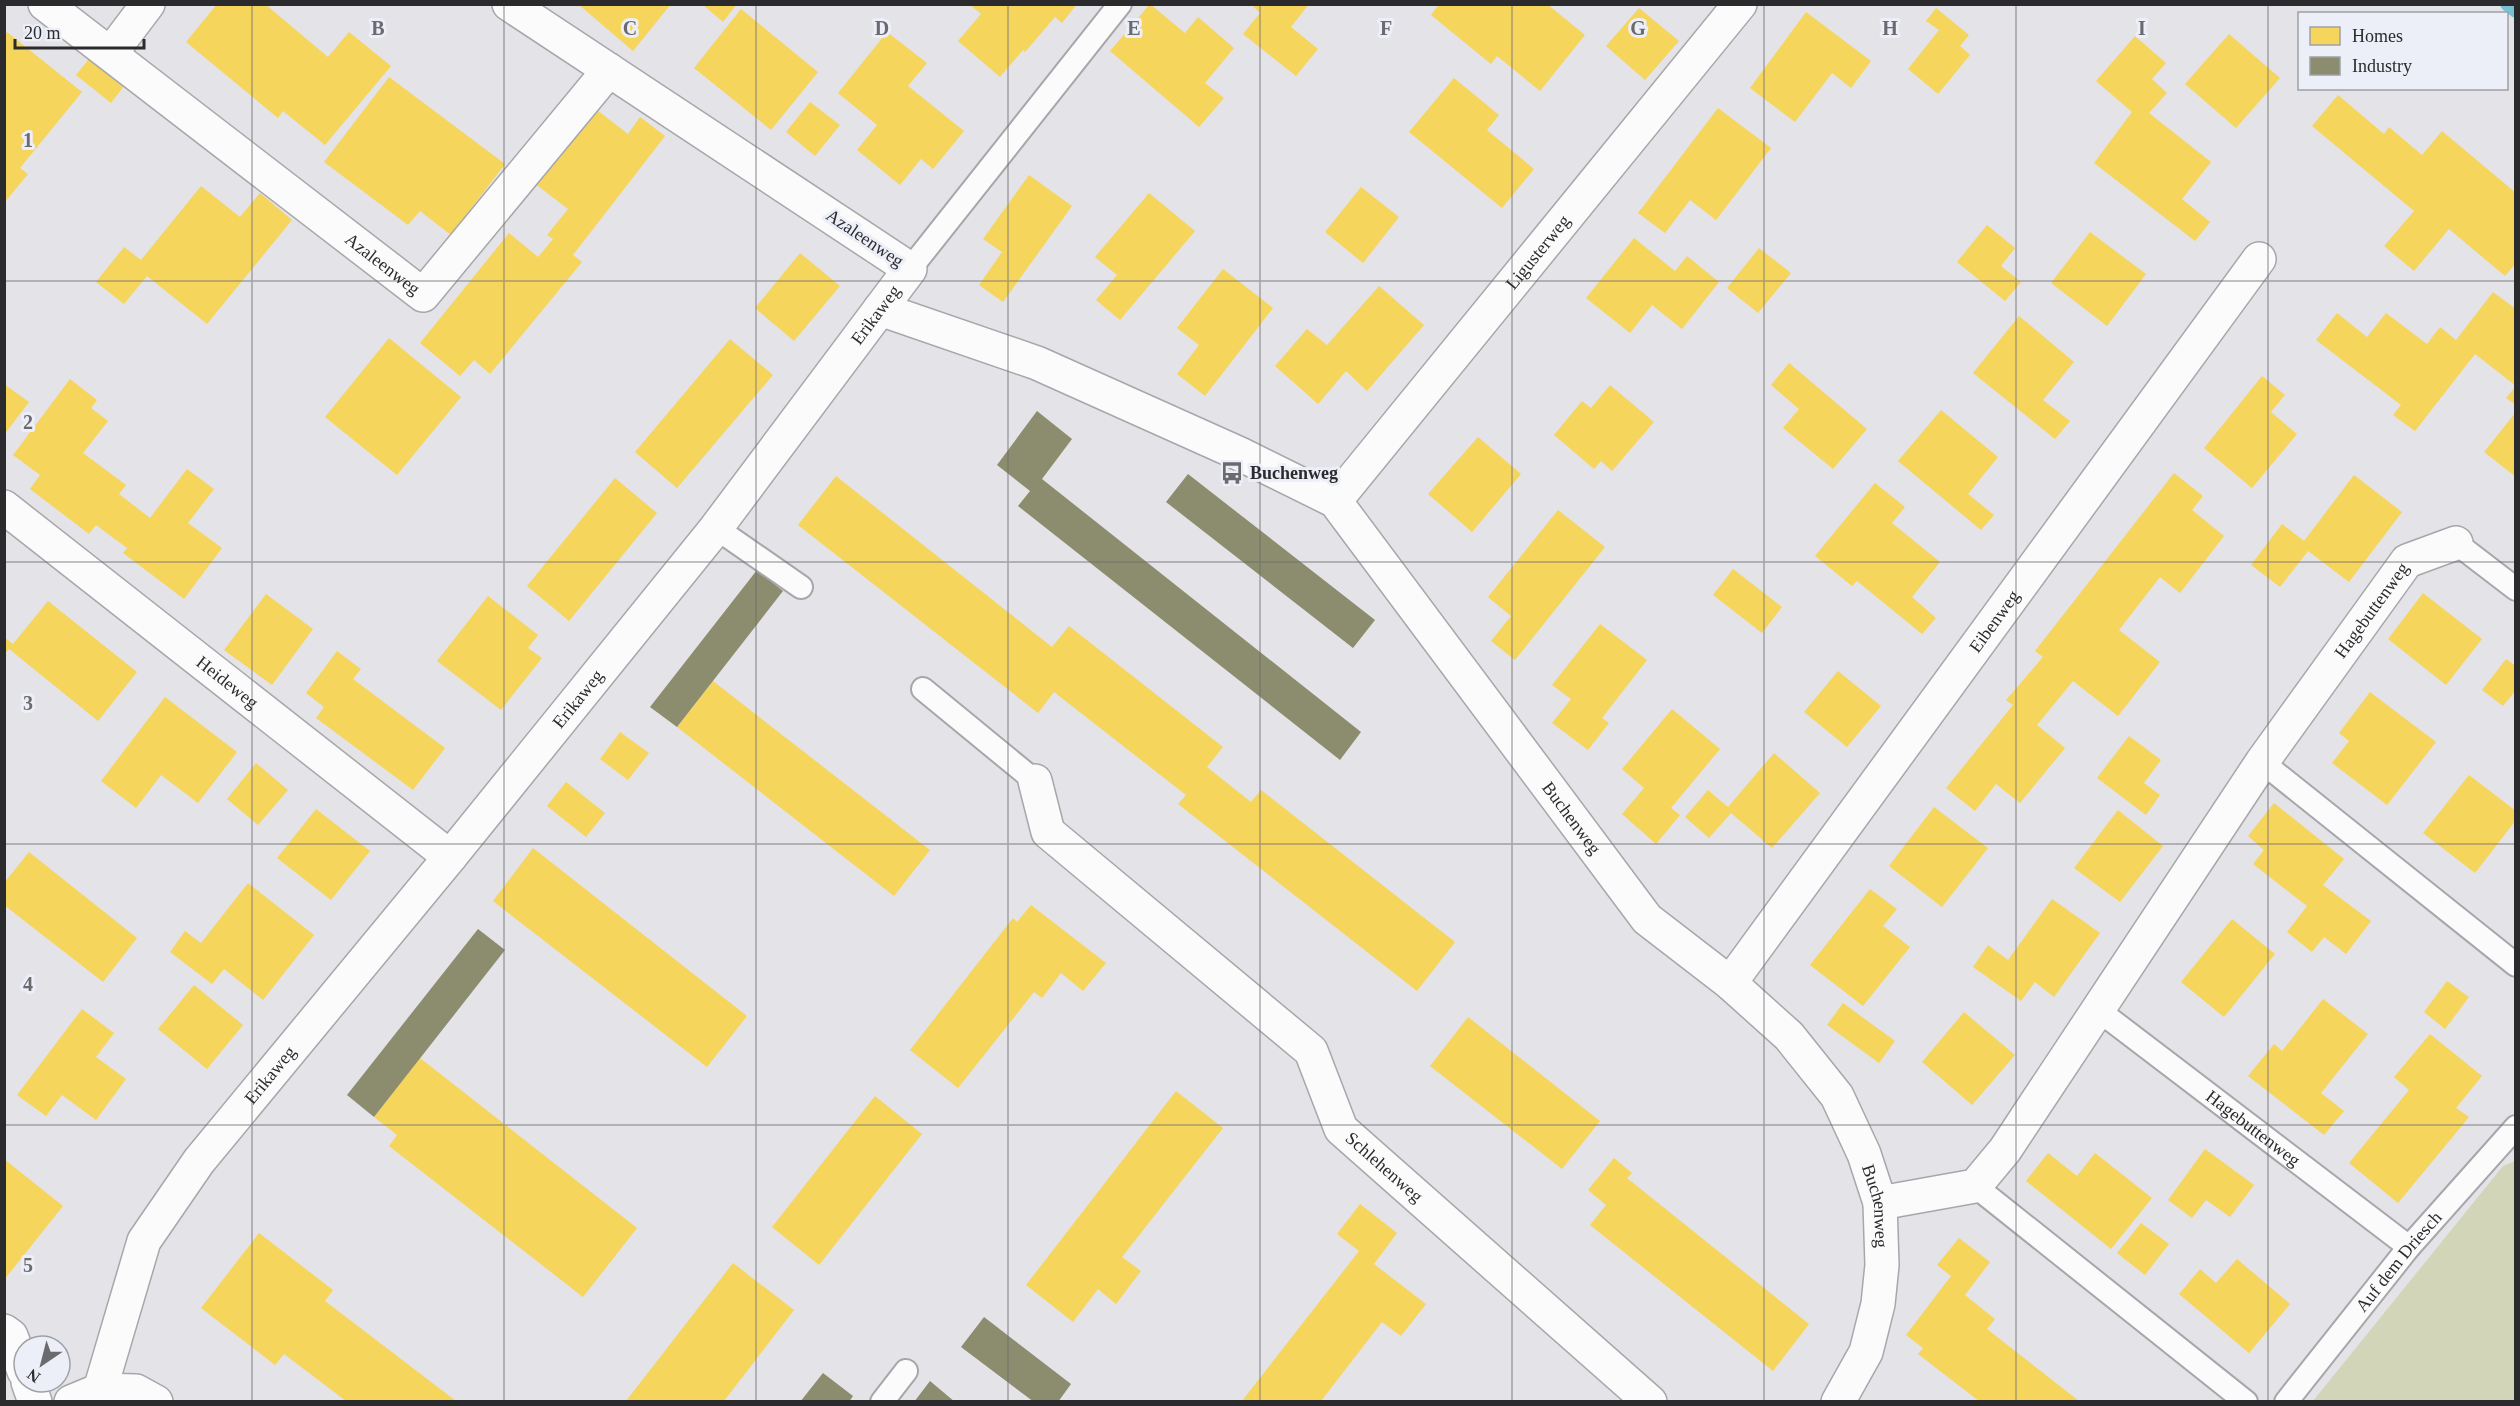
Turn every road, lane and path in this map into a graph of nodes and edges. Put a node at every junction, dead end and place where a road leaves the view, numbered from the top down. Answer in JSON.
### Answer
{"nodes":[{"id":1,"x":45,"y":4,"type":"edge"},
{"id":2,"x":148,"y":4,"type":"edge"},
{"id":3,"x":509,"y":4,"type":"edge"},
{"id":4,"x":1120,"y":4,"type":"edge"},
{"id":5,"x":1740,"y":4,"type":"edge"},
{"id":6,"x":111,"y":53,"type":"junction"},
{"id":7,"x":609,"y":70,"type":"junction"},
{"id":8,"x":2259,"y":259,"type":"dead end"},
{"id":9,"x":910,"y":269,"type":"junction"},
{"id":10,"x":880,"y":309,"type":"junction"},
{"id":11,"x":1335,"y":501,"type":"junction"},
{"id":12,"x":4,"y":507,"type":"edge"},
{"id":13,"x":716,"y":528,"type":"junction"},
{"id":14,"x":2456,"y":543,"type":"joint"},
{"id":15,"x":801,"y":587,"type":"dead end"},
{"id":16,"x":2516,"y":589,"type":"edge"},
{"id":17,"x":923,"y":689,"type":"dead end"},
{"id":18,"x":2262,"y":762,"type":"junction"},
{"id":19,"x":1035,"y":782,"type":"joint"},
{"id":20,"x":450,"y":857,"type":"junction"},
{"id":21,"x":2516,"y":965,"type":"edge"},
{"id":22,"x":1730,"y":983,"type":"junction"},
{"id":23,"x":2098,"y":1010,"type":"junction"},
{"id":24,"x":2516,"y":1127,"type":"edge"},
{"id":25,"x":1975,"y":1186,"type":"junction"},
{"id":26,"x":1880,"y":1203,"type":"junction"},
{"id":27,"x":2409,"y":1247,"type":"junction"},
{"id":28,"x":906,"y":1371,"type":"dead end"},
{"id":29,"x":86,"y":1396,"type":"edge"},
{"id":30,"x":156,"y":1401,"type":"edge"},
{"id":31,"x":882,"y":1401,"type":"edge"},
{"id":32,"x":1650,"y":1401,"type":"edge"},
{"id":33,"x":1838,"y":1401,"type":"edge"},
{"id":34,"x":2246,"y":1401,"type":"edge"},
{"id":35,"x":2286,"y":1401,"type":"edge"}],
"edges":[{"from":1,"to":6,"type":"street","name":"Azaleenweg"},
{"from":2,"to":6,"type":"street"},
{"from":3,"to":7,"type":"street","name":"Azaleenweg"},
{"from":4,"to":9,"type":"lane","name":"Erikaweg"},
{"from":5,"to":11,"type":"street","name":"Ligusterweg"},
{"from":6,"to":7,"type":"street","name":"Azaleenweg"},
{"from":7,"to":9,"type":"street","name":"Azaleenweg"},
{"from":8,"to":22,"type":"street","name":"Eibenweg"},
{"from":9,"to":10,"type":"street","name":"Erikaweg"},
{"from":10,"to":11,"type":"street","name":"Buchenweg"},
{"from":10,"to":13,"type":"street","name":"Erikaweg"},
{"from":11,"to":22,"type":"street","name":"Buchenweg"},
{"from":12,"to":20,"type":"street","name":"Heideweg"},
{"from":13,"to":15,"type":"lane"},
{"from":13,"to":20,"type":"street","name":"Erikaweg"},
{"from":14,"to":16,"type":"lane","name":"Hagebuttenweg"},
{"from":14,"to":18,"type":"street","name":"Hagebuttenweg"},
{"from":17,"to":19,"type":"lane"},
{"from":18,"to":21,"type":"lane"},
{"from":18,"to":23,"type":"street","name":"Hagebuttenweg"},
{"from":19,"to":32,"type":"street","name":"Schlehenweg"},
{"from":20,"to":29,"type":"street","name":"Erikaweg"},
{"from":22,"to":26,"type":"street","name":"Buchenweg"},
{"from":23,"to":25,"type":"street","name":"Hagebuttenweg"},
{"from":23,"to":27,"type":"lane","name":"Hagebuttenweg"},
{"from":24,"to":27,"type":"lane","name":"Auf dem Driesch"},
{"from":25,"to":26,"type":"street"},
{"from":25,"to":34,"type":"lane"},
{"from":26,"to":33,"type":"street","name":"Buchenweg"},
{"from":27,"to":35,"type":"lane","name":"Auf dem Driesch"},
{"from":28,"to":31,"type":"lane"},
{"from":29,"to":30,"type":"street"}]}
